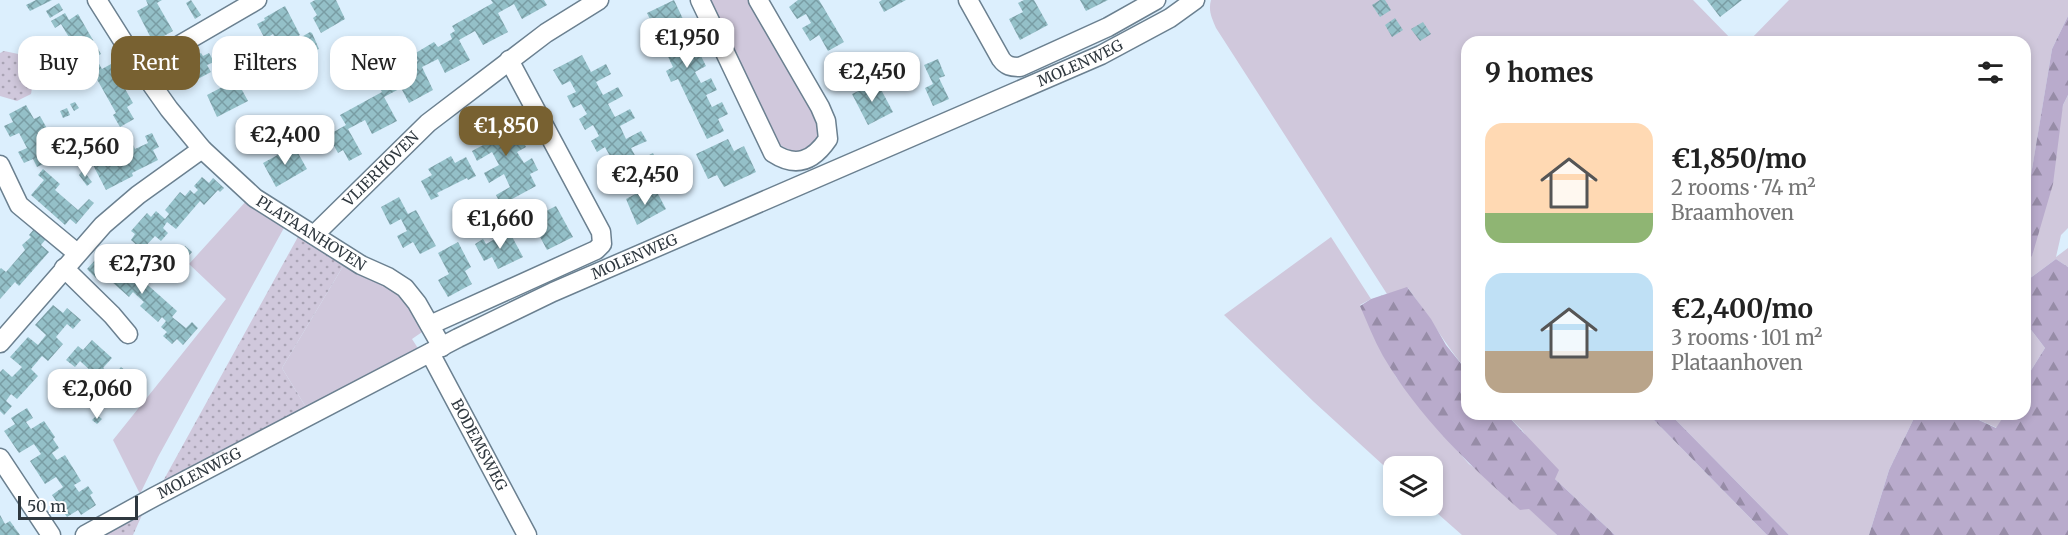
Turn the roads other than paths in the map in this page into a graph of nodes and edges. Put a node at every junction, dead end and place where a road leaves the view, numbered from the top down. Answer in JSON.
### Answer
{"nodes":[{"id":1,"x":97,"y":0,"type":"edge"},
{"id":2,"x":257,"y":0,"type":"edge"},
{"id":3,"x":599,"y":0,"type":"edge"},
{"id":4,"x":700,"y":0,"type":"edge"},
{"id":5,"x":758,"y":0,"type":"edge"},
{"id":6,"x":968,"y":0,"type":"edge"},
{"id":7,"x":1156,"y":0,"type":"edge"},
{"id":8,"x":1195,"y":0,"type":"edge"},
{"id":9,"x":120,"y":36,"type":"edge"},
{"id":10,"x":195,"y":36,"type":"edge"},
{"id":11,"x":509,"y":60,"type":"junction"},
{"id":12,"x":156,"y":90,"type":"edge"},
{"id":13,"x":202,"y":149,"type":"junction"},
{"id":14,"x":0,"y":165,"type":"edge"},
{"id":15,"x":314,"y":235,"type":"junction"},
{"id":16,"x":77,"y":253,"type":"junction"},
{"id":17,"x":64,"y":268,"type":"junction"},
{"id":18,"x":430,"y":325,"type":"junction"},
{"id":19,"x":128,"y":334,"type":"dead end"},
{"id":20,"x":0,"y":343,"type":"edge"},
{"id":21,"x":436,"y":350,"type":"junction"},
{"id":22,"x":0,"y":458,"type":"edge"},
{"id":23,"x":51,"y":535,"type":"edge"},
{"id":24,"x":85,"y":535,"type":"edge"},
{"id":25,"x":527,"y":535,"type":"edge"}],
"edges":[{"from":1,"to":9,"type":"street","name":"PLATAANHOVEN"},
{"from":2,"to":10,"type":"street"},
{"from":3,"to":11,"type":"street","name":"VLIERHOVEN"},
{"from":4,"to":5,"type":"street"},
{"from":6,"to":7,"type":"street"},
{"from":8,"to":21,"type":"street","name":"MOLENWEG"},
{"from":11,"to":15,"type":"street","name":"VLIERHOVEN"},
{"from":11,"to":18,"type":"street"},
{"from":12,"to":13,"type":"street","name":"PLATAANHOVEN"},
{"from":13,"to":15,"type":"street","name":"PLATAANHOVEN"},
{"from":13,"to":16,"type":"street"},
{"from":14,"to":16,"type":"street"},
{"from":15,"to":18,"type":"street","name":"PLATAANHOVEN"},
{"from":16,"to":17,"type":"street"},
{"from":17,"to":19,"type":"street"},
{"from":17,"to":20,"type":"street"},
{"from":18,"to":21,"type":"street","name":"PLATAANHOVEN"},
{"from":21,"to":24,"type":"street","name":"MOLENWEG"},
{"from":21,"to":25,"type":"street","name":"BODEMSWEG"},
{"from":22,"to":23,"type":"street"}]}
